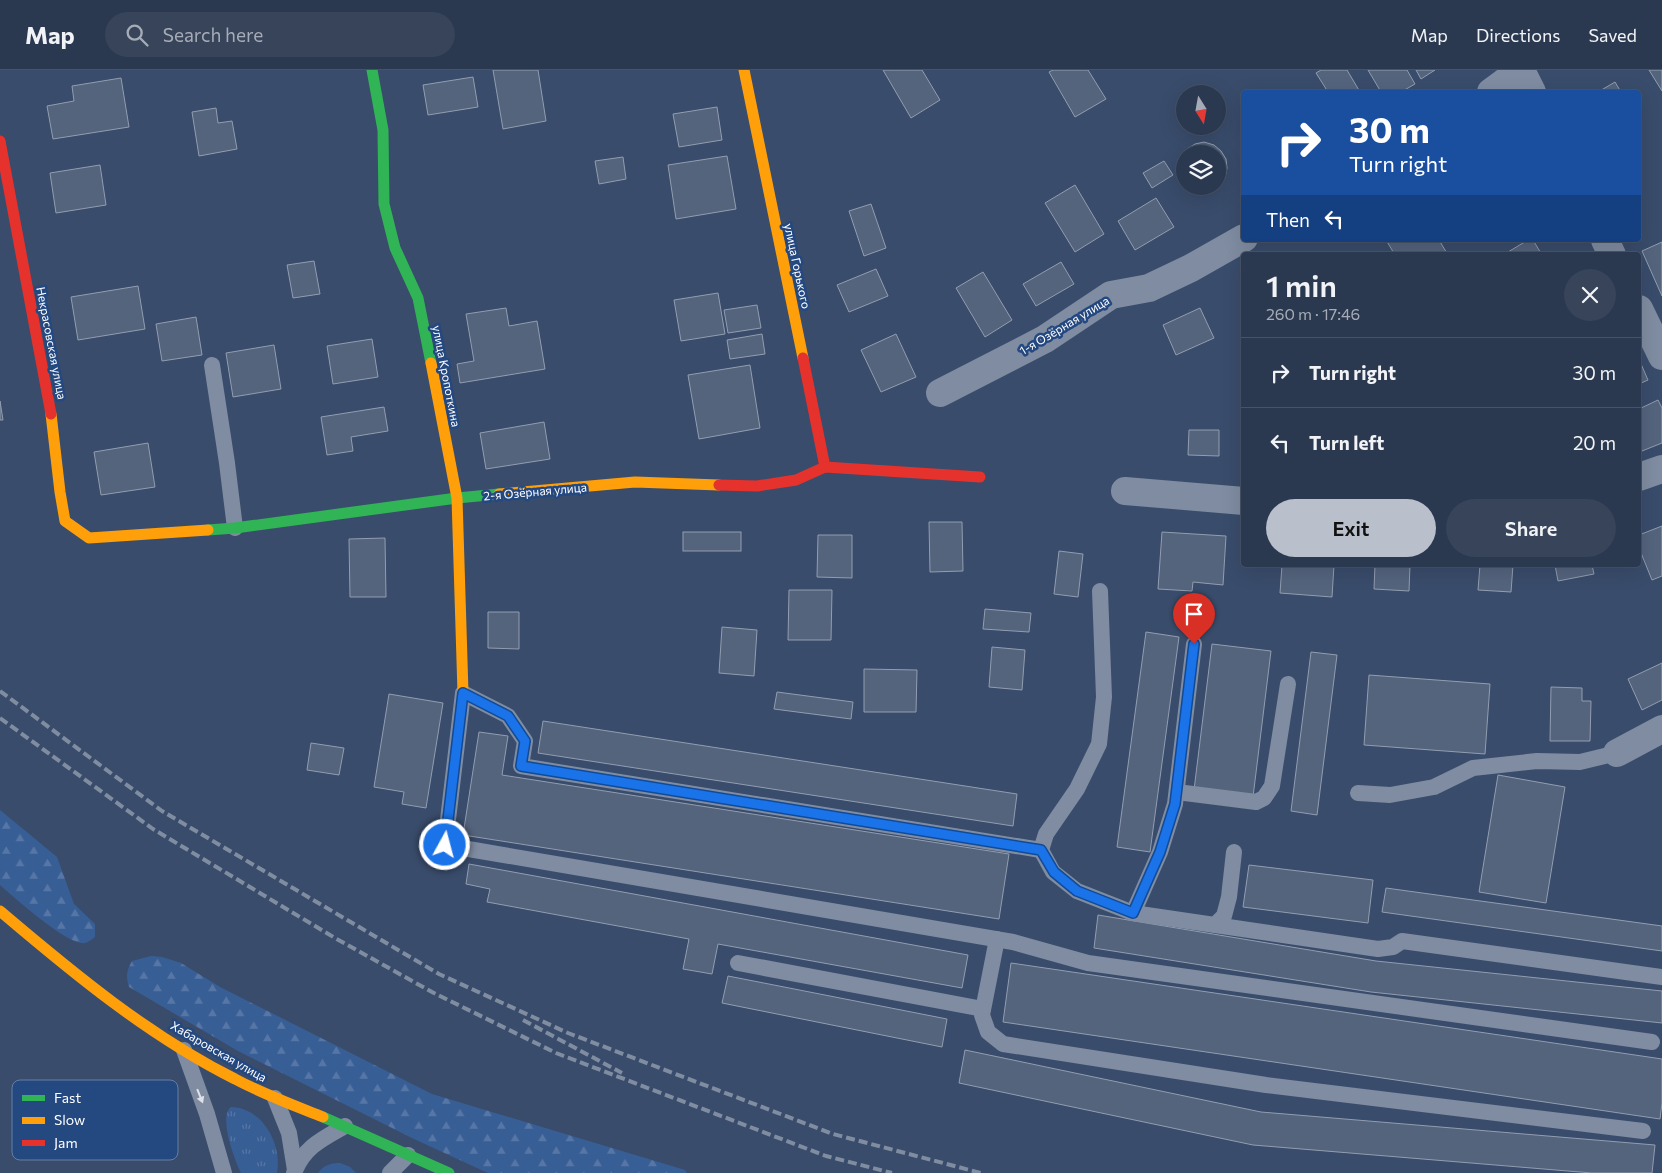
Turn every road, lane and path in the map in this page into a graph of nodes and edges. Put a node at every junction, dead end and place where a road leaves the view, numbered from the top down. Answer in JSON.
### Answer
{"nodes":[{"id":1,"x":372,"y":70,"type":"edge"},
{"id":2,"x":744,"y":70,"type":"edge"},
{"id":3,"x":1521,"y":70,"type":"edge"},
{"id":4,"x":1494,"y":90,"type":"edge"},
{"id":5,"x":1531,"y":90,"type":"edge"},
{"id":6,"x":0,"y":141,"type":"edge"},
{"id":7,"x":1241,"y":240,"type":"edge"},
{"id":8,"x":1641,"y":313,"type":"edge"},
{"id":9,"x":1662,"y":356,"type":"edge"},
{"id":10,"x":212,"y":365,"type":"dead end"},
{"id":11,"x":940,"y":393,"type":"dead end"},
{"id":12,"x":825,"y":467,"type":"junction"},
{"id":13,"x":1662,"y":469,"type":"edge"},
{"id":14,"x":1641,"y":476,"type":"edge"},
{"id":15,"x":980,"y":477,"type":"dead end"},
{"id":16,"x":1125,"y":491,"type":"dead end"},
{"id":17,"x":457,"y":498,"type":"junction"},
{"id":18,"x":1241,"y":501,"type":"edge"},
{"id":19,"x":235,"y":528,"type":"junction"},
{"id":20,"x":89,"y":538,"type":"joint"},
{"id":21,"x":1100,"y":591,"type":"dead end"},
{"id":22,"x":1194,"y":644,"type":"dead end"},
{"id":23,"x":1288,"y":684,"type":"dead end"},
{"id":24,"x":463,"y":693,"type":"junction"},
{"id":25,"x":1662,"y":730,"type":"edge"},
{"id":26,"x":1617,"y":753,"type":"joint"},
{"id":27,"x":1177,"y":792,"type":"junction"},
{"id":28,"x":1358,"y":793,"type":"dead end"},
{"id":29,"x":1041,"y":850,"type":"junction"},
{"id":30,"x":1234,"y":852,"type":"dead end"},
{"id":31,"x":0,"y":911,"type":"edge"},
{"id":32,"x":1133,"y":913,"type":"junction"},
{"id":33,"x":1215,"y":925,"type":"junction"},
{"id":34,"x":997,"y":939,"type":"junction"},
{"id":35,"x":738,"y":963,"type":"dead end"},
{"id":36,"x":1662,"y":977,"type":"edge"},
{"id":37,"x":983,"y":1009,"type":"junction"},
{"id":38,"x":1652,"y":1042,"type":"dead end"},
{"id":39,"x":184,"y":1050,"type":"junction"},
{"id":40,"x":275,"y":1098,"type":"junction"},
{"id":41,"x":345,"y":1126,"type":"junction"},
{"id":42,"x":1643,"y":1131,"type":"dead end"},
{"id":43,"x":408,"y":1155,"type":"junction"},
{"id":44,"x":294,"y":1171,"type":"edge"},
{"id":45,"x":224,"y":1173,"type":"edge"},
{"id":46,"x":390,"y":1173,"type":"edge"},
{"id":47,"x":448,"y":1173,"type":"edge"}],
"edges":[{"from":1,"to":17,"type":"street","name":"улица Кропоткина"},
{"from":2,"to":12,"type":"street","name":"улица Горького"},
{"from":3,"to":4,"type":"street"},
{"from":3,"to":5,"type":"street"},
{"from":6,"to":20,"type":"street","name":"Некрасовская улица"},
{"from":7,"to":11,"type":"street","name":"1-я Озёрная улица"},
{"from":8,"to":9,"type":"street"},
{"from":10,"to":19,"type":"lane"},
{"from":12,"to":15,"type":"street","name":"2-я Озёрная улица"},
{"from":12,"to":17,"type":"street","name":"2-я Озёрная улица"},
{"from":13,"to":14,"type":"street"},
{"from":16,"to":18,"type":"street"},
{"from":17,"to":19,"type":"street","name":"2-я Озёрная улица"},
{"from":17,"to":24,"type":"street","name":"улица Кропоткина"},
{"from":19,"to":20,"type":"street","name":"2-я Озёрная улица"},
{"from":21,"to":29,"type":"lane"},
{"from":22,"to":27,"type":"lane"},
{"from":23,"to":27,"type":"lane"},
{"from":24,"to":29,"type":"lane"},
{"from":24,"to":34,"type":"lane"},
{"from":25,"to":26,"type":"street"},
{"from":26,"to":28,"type":"lane"},
{"from":27,"to":32,"type":"lane"},
{"from":29,"to":32,"type":"lane"},
{"from":30,"to":33,"type":"lane"},
{"from":31,"to":39,"type":"street","name":"Хабаровская улица"},
{"from":32,"to":33,"type":"lane"},
{"from":33,"to":36,"type":"lane"},
{"from":34,"to":37,"type":"lane"},
{"from":34,"to":38,"type":"lane"},
{"from":35,"to":37,"type":"lane"},
{"from":37,"to":42,"type":"lane"},
{"from":39,"to":40,"type":"street","name":"Хабаровская улица"},
{"from":39,"to":45,"type":"lane","one_way":true},
{"from":40,"to":41,"type":"street","name":"Хабаровская улица"},
{"from":40,"to":44,"type":"lane"},
{"from":41,"to":43,"type":"street","name":"Хабаровская улица"},
{"from":41,"to":44,"type":"lane"},
{"from":43,"to":46,"type":"lane"},
{"from":43,"to":47,"type":"street","name":"Хабаровская улица"}]}
